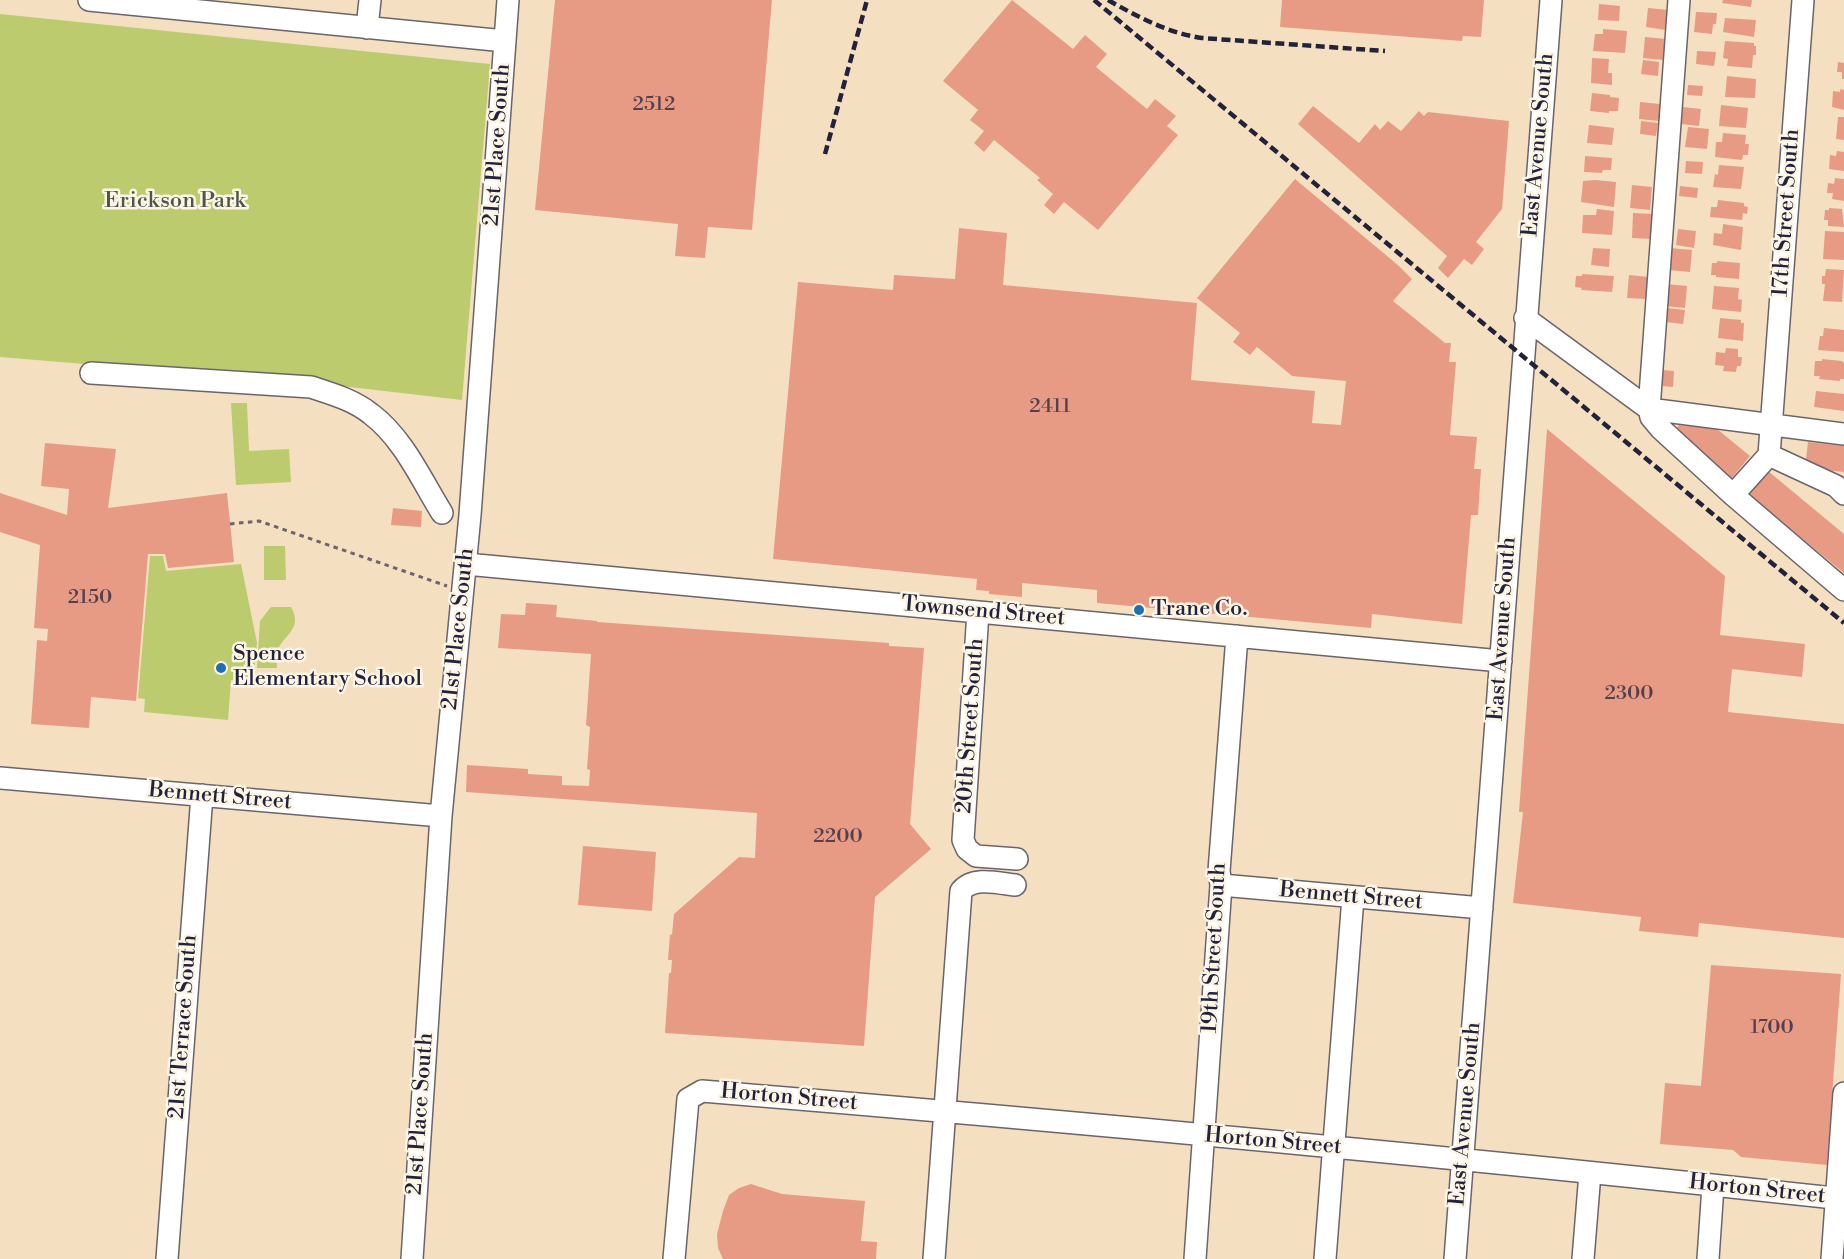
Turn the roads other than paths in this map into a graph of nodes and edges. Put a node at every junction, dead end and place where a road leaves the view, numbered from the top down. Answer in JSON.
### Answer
{"nodes":[{"id":1,"x":89,"y":0,"type":"edge"},
{"id":2,"x":370,"y":0,"type":"edge"},
{"id":3,"x":508,"y":0,"type":"edge"},
{"id":4,"x":1551,"y":0,"type":"edge"},
{"id":5,"x":1679,"y":0,"type":"edge"},
{"id":6,"x":1803,"y":0,"type":"edge"},
{"id":7,"x":279,"y":10,"type":"edge"},
{"id":8,"x":367,"y":28,"type":"junction"},
{"id":9,"x":505,"y":41,"type":"junction"},
{"id":10,"x":1525,"y":318,"type":"junction"},
{"id":11,"x":91,"y":373,"type":"dead end"},
{"id":12,"x":1649,"y":409,"type":"junction"},
{"id":13,"x":1772,"y":425,"type":"junction"},
{"id":14,"x":1844,"y":434,"type":"edge"},
{"id":15,"x":1769,"y":455,"type":"junction"},
{"id":16,"x":1844,"y":494,"type":"edge"},
{"id":17,"x":1733,"y":495,"type":"junction"},
{"id":18,"x":442,"y":513,"type":"dead end"},
{"id":19,"x":466,"y":564,"type":"junction"},
{"id":20,"x":1844,"y":590,"type":"edge"},
{"id":21,"x":978,"y":612,"type":"junction"},
{"id":22,"x":1237,"y":636,"type":"junction"},
{"id":23,"x":1501,"y":661,"type":"junction"},
{"id":24,"x":0,"y":778,"type":"edge"},
{"id":25,"x":202,"y":795,"type":"junction"},
{"id":26,"x":441,"y":816,"type":"junction"},
{"id":27,"x":1017,"y":859,"type":"dead end"},
{"id":28,"x":1015,"y":885,"type":"dead end"},
{"id":29,"x":1221,"y":885,"type":"junction"},
{"id":30,"x":1353,"y":897,"type":"junction"},
{"id":31,"x":1482,"y":908,"type":"junction"},
{"id":32,"x":1844,"y":1093,"type":"edge"},
{"id":33,"x":945,"y":1111,"type":"junction"},
{"id":34,"x":1204,"y":1135,"type":"junction"},
{"id":35,"x":1333,"y":1147,"type":"junction"},
{"id":36,"x":1463,"y":1160,"type":"junction"},
{"id":37,"x":1590,"y":1173,"type":"junction"},
{"id":38,"x":1713,"y":1186,"type":"junction"},
{"id":39,"x":1840,"y":1199,"type":"edge"},
{"id":40,"x":167,"y":1259,"type":"edge"},
{"id":41,"x":412,"y":1259,"type":"edge"},
{"id":42,"x":674,"y":1259,"type":"edge"},
{"id":43,"x":934,"y":1259,"type":"edge"},
{"id":44,"x":1195,"y":1259,"type":"edge"},
{"id":45,"x":1325,"y":1259,"type":"edge"},
{"id":46,"x":1455,"y":1259,"type":"edge"},
{"id":47,"x":1583,"y":1259,"type":"edge"},
{"id":48,"x":1707,"y":1259,"type":"edge"},
{"id":49,"x":1832,"y":1259,"type":"edge"}],
"edges":[{"from":1,"to":7,"type":"street"},
{"from":2,"to":8,"type":"street"},
{"from":3,"to":9,"type":"street","name":"21st Place South"},
{"from":4,"to":10,"type":"street","name":"East Avenue South"},
{"from":5,"to":12,"type":"street"},
{"from":6,"to":13,"type":"street","name":"17th Street South"},
{"from":7,"to":8,"type":"street"},
{"from":8,"to":9,"type":"street"},
{"from":9,"to":19,"type":"street","name":"21st Place South"},
{"from":10,"to":12,"type":"street"},
{"from":10,"to":23,"type":"street","name":"East Avenue South"},
{"from":11,"to":18,"type":"street"},
{"from":12,"to":13,"type":"street"},
{"from":12,"to":17,"type":"street"},
{"from":13,"to":14,"type":"street"},
{"from":13,"to":15,"type":"street","name":"17th Street South"},
{"from":15,"to":16,"type":"street"},
{"from":15,"to":17,"type":"street"},
{"from":17,"to":20,"type":"street"},
{"from":19,"to":21,"type":"street","name":"Townsend Street"},
{"from":19,"to":26,"type":"street","name":"21st Place South"},
{"from":21,"to":22,"type":"street","name":"Townsend Street"},
{"from":21,"to":27,"type":"street","name":"20th Street South"},
{"from":22,"to":23,"type":"street","name":"Townsend Street"},
{"from":22,"to":29,"type":"street","name":"19th Street South"},
{"from":23,"to":31,"type":"street","name":"East Avenue South"},
{"from":24,"to":25,"type":"street","name":"Bennett Street"},
{"from":25,"to":26,"type":"street","name":"Bennett Street"},
{"from":25,"to":40,"type":"street","name":"21st Terrace South"},
{"from":26,"to":41,"type":"street","name":"21st Place South"},
{"from":28,"to":33,"type":"street"},
{"from":29,"to":30,"type":"street","name":"Bennett Street"},
{"from":29,"to":34,"type":"street","name":"19th Street South"},
{"from":30,"to":31,"type":"street","name":"Bennett Street"},
{"from":30,"to":35,"type":"street"},
{"from":31,"to":36,"type":"street","name":"East Avenue South"},
{"from":32,"to":39,"type":"street"},
{"from":33,"to":34,"type":"street","name":"Horton Street"},
{"from":33,"to":42,"type":"street","name":"Horton Street"},
{"from":33,"to":43,"type":"street"},
{"from":34,"to":35,"type":"street","name":"Horton Street"},
{"from":34,"to":44,"type":"street","name":"19th Street South"},
{"from":35,"to":36,"type":"street","name":"Horton Street"},
{"from":35,"to":45,"type":"street"},
{"from":36,"to":37,"type":"street","name":"Horton Street"},
{"from":36,"to":46,"type":"street","name":"East Avenue South"},
{"from":37,"to":38,"type":"street","name":"Horton Street"},
{"from":37,"to":47,"type":"street"},
{"from":38,"to":39,"type":"street","name":"Horton Street"},
{"from":38,"to":48,"type":"street"},
{"from":39,"to":49,"type":"street"}]}
